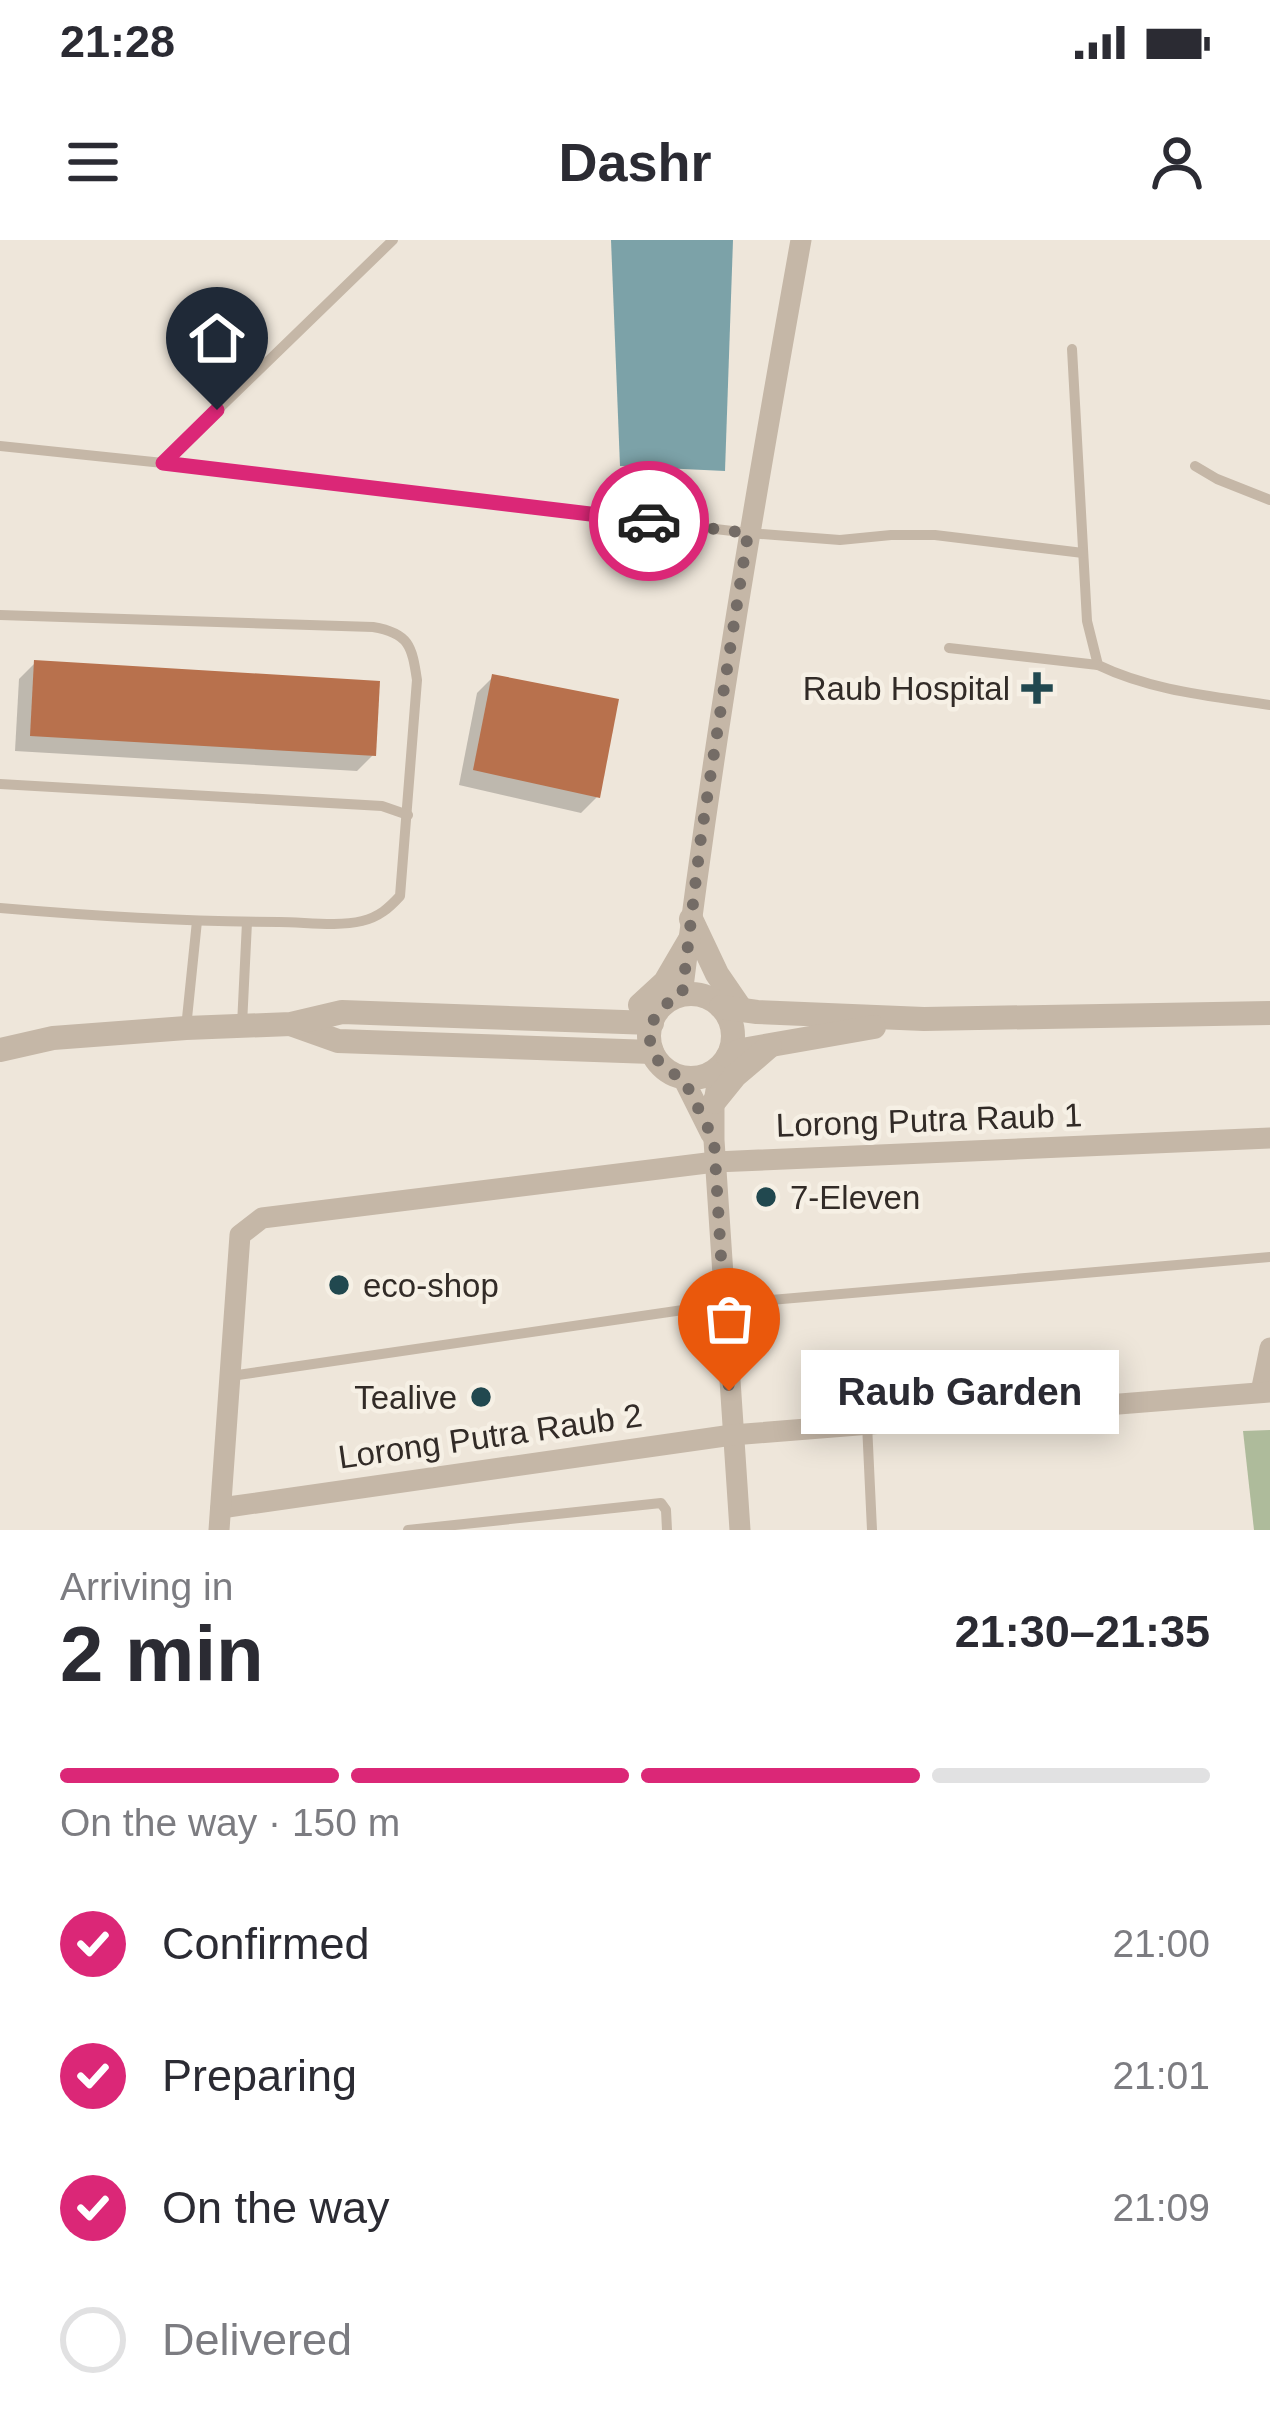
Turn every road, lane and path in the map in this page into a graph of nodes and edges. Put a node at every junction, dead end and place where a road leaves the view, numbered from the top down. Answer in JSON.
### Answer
{"nodes":[{"id":1,"x":393,"y":240,"type":"edge"},
{"id":2,"x":801,"y":240,"type":"edge"},
{"id":3,"x":1072,"y":349,"type":"dead end"},
{"id":4,"x":0,"y":446,"type":"edge"},
{"id":5,"x":163,"y":463,"type":"junction"},
{"id":6,"x":1195,"y":466,"type":"dead end"},
{"id":7,"x":1270,"y":500,"type":"edge"},
{"id":8,"x":748,"y":533,"type":"junction"},
{"id":9,"x":1083,"y":554,"type":"junction"},
{"id":10,"x":0,"y":615,"type":"edge"},
{"id":11,"x":949,"y":648,"type":"dead end"},
{"id":12,"x":1098,"y":665,"type":"junction"},
{"id":13,"x":1270,"y":705,"type":"edge"},
{"id":14,"x":0,"y":784,"type":"edge"},
{"id":15,"x":408,"y":815,"type":"junction"},
{"id":16,"x":0,"y":908,"type":"edge"},
{"id":17,"x":196,"y":921,"type":"junction"},
{"id":18,"x":247,"y":922,"type":"junction"},
{"id":19,"x":690,"y":930,"type":"junction"},
{"id":20,"x":689,"y":995,"type":"junction"},
{"id":21,"x":731,"y":1008,"type":"junction"},
{"id":22,"x":1270,"y":1013,"type":"edge"},
{"id":23,"x":924,"y":1018,"type":"junction"},
{"id":24,"x":605,"y":1021,"type":"junction"},
{"id":25,"x":652,"y":1023,"type":"junction"},
{"id":26,"x":290,"y":1024,"type":"junction"},
{"id":27,"x":242,"y":1025,"type":"junction"},
{"id":28,"x":186,"y":1028,"type":"junction"},
{"id":29,"x":772,"y":1044,"type":"junction"},
{"id":30,"x":0,"y":1050,"type":"edge"},
{"id":31,"x":652,"y":1052,"type":"junction"},
{"id":32,"x":724,"y":1062,"type":"junction"},
{"id":33,"x":683,"y":1078,"type":"junction"},
{"id":34,"x":715,"y":1102,"type":"junction"},
{"id":35,"x":1270,"y":1138,"type":"edge"},
{"id":36,"x":714,"y":1151,"type":"junction"},
{"id":37,"x":1270,"y":1257,"type":"edge"},
{"id":38,"x":724,"y":1304,"type":"junction"},
{"id":39,"x":1270,"y":1348,"type":"edge"},
{"id":40,"x":231,"y":1376,"type":"junction"},
{"id":41,"x":1265,"y":1392,"type":"edge"},
{"id":42,"x":867,"y":1424,"type":"junction"},
{"id":43,"x":731,"y":1435,"type":"junction"},
{"id":44,"x":220,"y":1519,"type":"edge"},
{"id":45,"x":408,"y":1530,"type":"edge"},
{"id":46,"x":667,"y":1530,"type":"edge"},
{"id":47,"x":740,"y":1530,"type":"edge"},
{"id":48,"x":872,"y":1530,"type":"edge"}],
"edges":[{"from":1,"to":5,"type":"lane"},
{"from":2,"to":8,"type":"street"},
{"from":3,"to":9,"type":"lane"},
{"from":4,"to":5,"type":"lane"},
{"from":5,"to":8,"type":"lane"},
{"from":6,"to":7,"type":"lane"},
{"from":8,"to":9,"type":"lane"},
{"from":8,"to":19,"type":"street"},
{"from":9,"to":12,"type":"lane"},
{"from":10,"to":15,"type":"lane"},
{"from":11,"to":12,"type":"lane"},
{"from":12,"to":13,"type":"lane"},
{"from":14,"to":15,"type":"lane"},
{"from":15,"to":18,"type":"lane"},
{"from":16,"to":17,"type":"lane"},
{"from":17,"to":18,"type":"lane"},
{"from":17,"to":28,"type":"lane"},
{"from":18,"to":27,"type":"lane"},
{"from":19,"to":20,"type":"street"},
{"from":19,"to":21,"type":"street"},
{"from":19,"to":24,"type":"street"},
{"from":20,"to":21,"type":"street"},
{"from":20,"to":25,"type":"street"},
{"from":21,"to":23,"type":"street"},
{"from":21,"to":32,"type":"street"},
{"from":22,"to":23,"type":"street"},
{"from":23,"to":29,"type":"street"},
{"from":24,"to":25,"type":"street"},
{"from":24,"to":26,"type":"street"},
{"from":25,"to":31,"type":"street"},
{"from":26,"to":27,"type":"street"},
{"from":26,"to":31,"type":"street"},
{"from":27,"to":28,"type":"street"},
{"from":28,"to":30,"type":"street"},
{"from":29,"to":32,"type":"street"},
{"from":29,"to":34,"type":"street"},
{"from":31,"to":33,"type":"street"},
{"from":32,"to":33,"type":"street"},
{"from":32,"to":34,"type":"street"},
{"from":33,"to":36,"type":"street"},
{"from":34,"to":36,"type":"street"},
{"from":35,"to":36,"type":"street","name":"Lorong Putra Raub 1"},
{"from":36,"to":38,"type":"street"},
{"from":36,"to":40,"type":"street","name":"Lorong Putra Raub 1"},
{"from":37,"to":38,"type":"lane"},
{"from":38,"to":40,"type":"lane"},
{"from":38,"to":43,"type":"street"},
{"from":39,"to":41,"type":"street"},
{"from":40,"to":44,"type":"street"},
{"from":41,"to":42,"type":"street","name":"Lorong Putra Raub 2"},
{"from":42,"to":43,"type":"street","name":"Lorong Putra Raub 2"},
{"from":42,"to":48,"type":"lane"},
{"from":43,"to":44,"type":"street","name":"Lorong Putra Raub 2"},
{"from":43,"to":47,"type":"street"},
{"from":45,"to":46,"type":"lane"}]}
